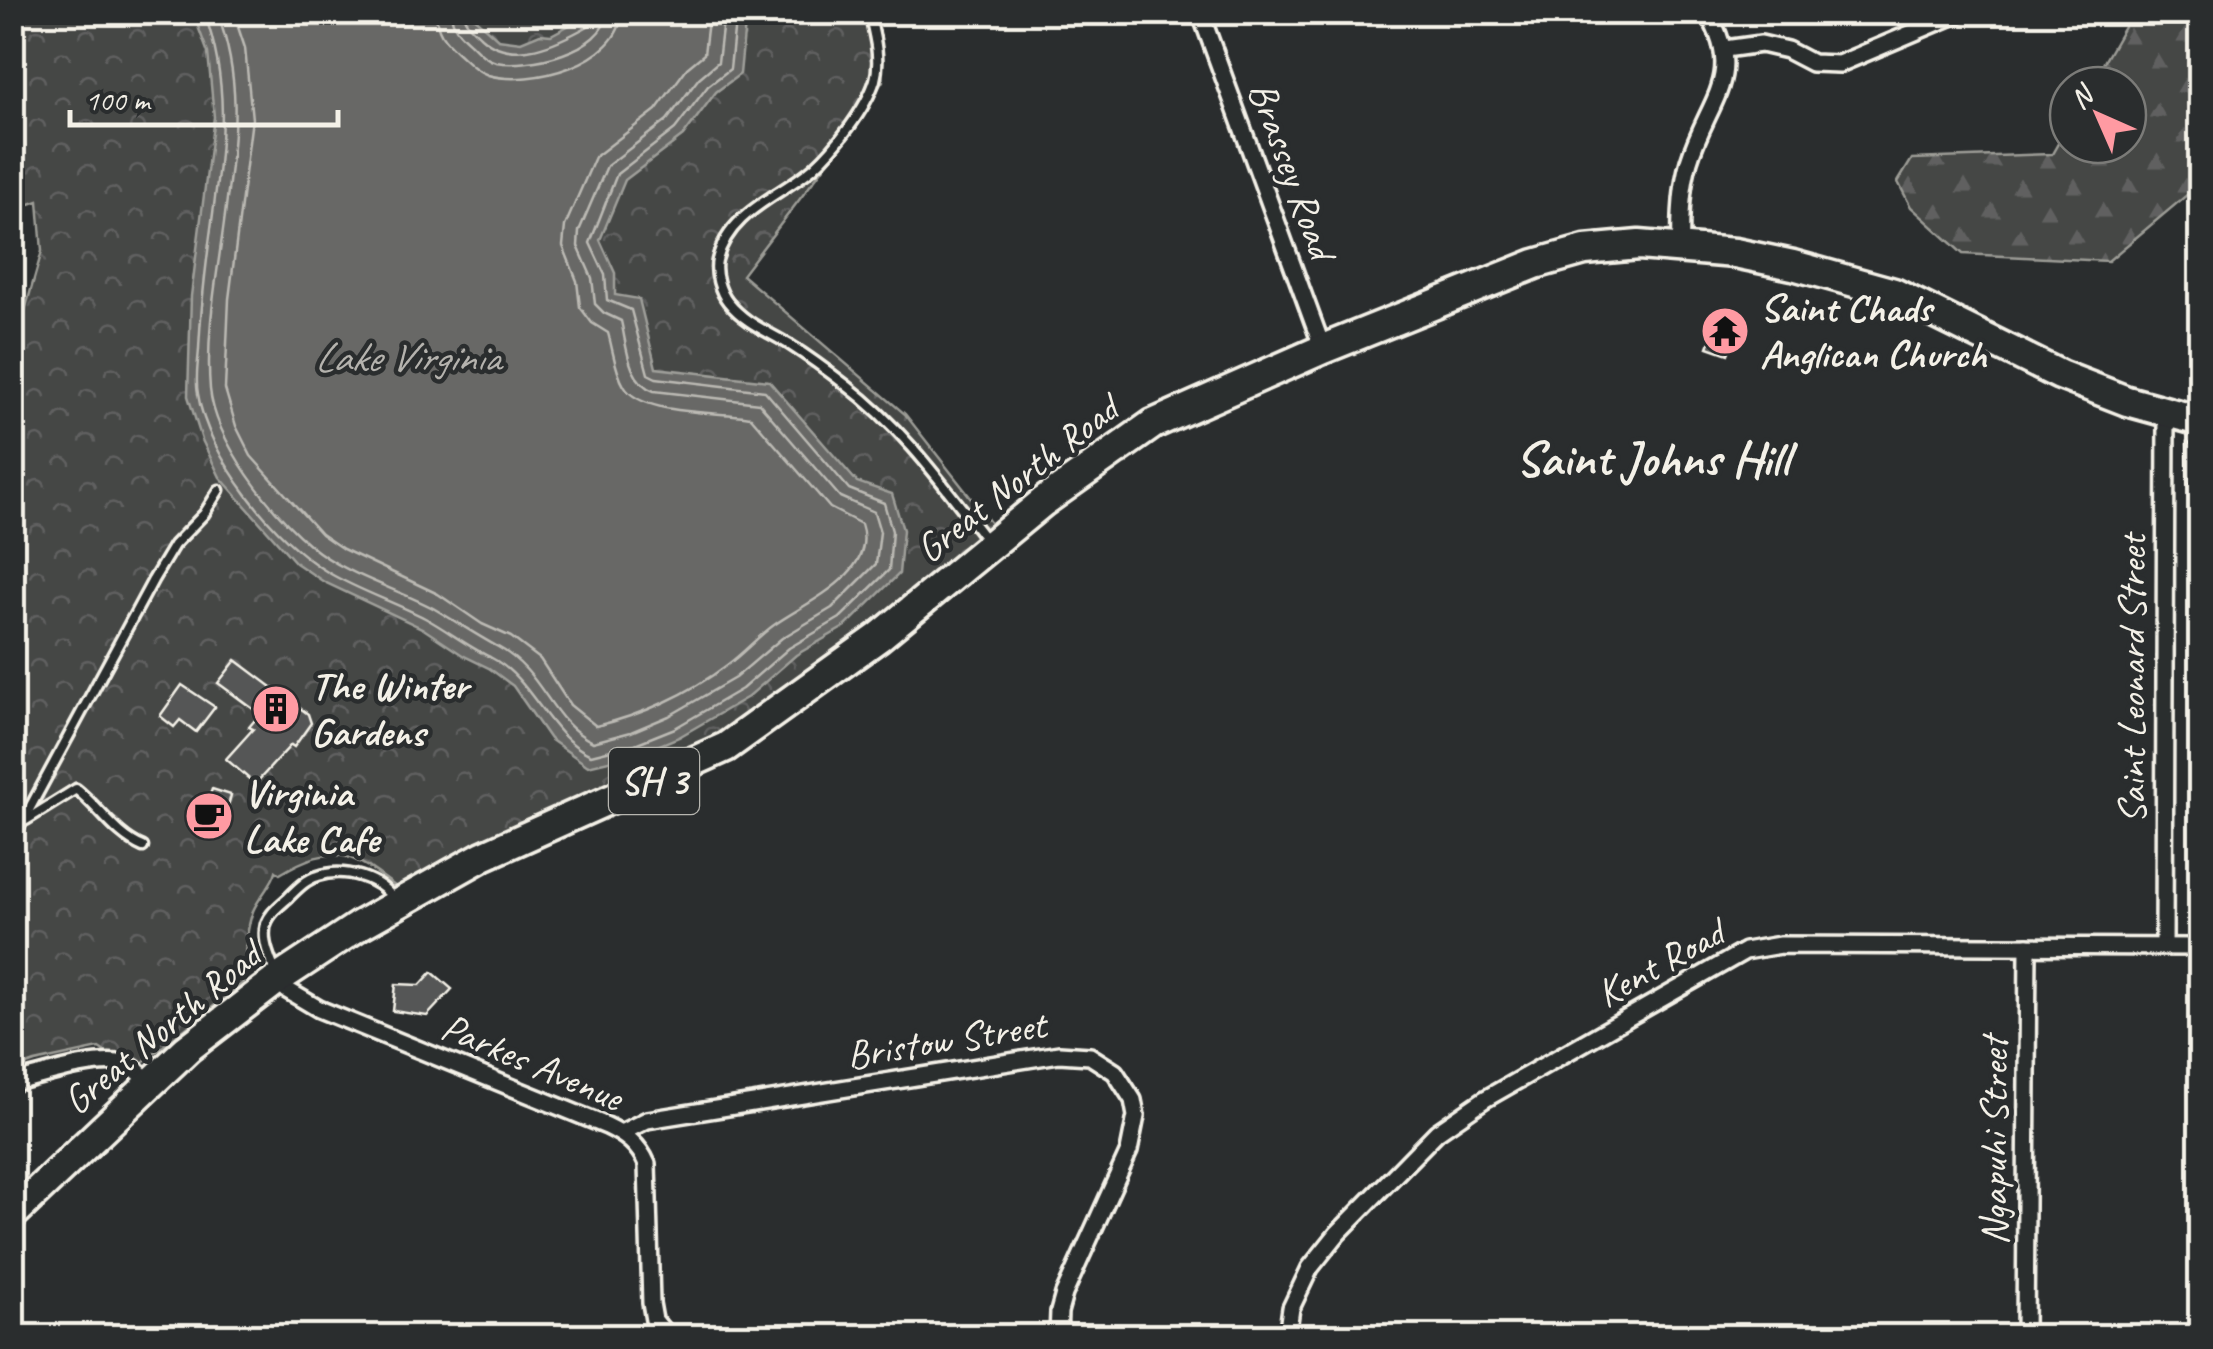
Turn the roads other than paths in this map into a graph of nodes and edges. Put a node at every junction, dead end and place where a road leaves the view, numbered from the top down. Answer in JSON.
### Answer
{"nodes":[{"id":1,"x":870,"y":12,"type":"edge"},
{"id":2,"x":1200,"y":12,"type":"edge"},
{"id":3,"x":1708,"y":12,"type":"edge"},
{"id":4,"x":1962,"y":12,"type":"edge"},
{"id":5,"x":1726,"y":49,"type":"junction"},
{"id":6,"x":1681,"y":248,"type":"junction"},
{"id":7,"x":1323,"y":349,"type":"junction"},
{"id":8,"x":2166,"y":412,"type":"junction"},
{"id":9,"x":2200,"y":421,"type":"edge"},
{"id":10,"x":219,"y":490,"type":"dead end"},
{"id":11,"x":991,"y":546,"type":"junction"},
{"id":12,"x":26,"y":820,"type":"junction"},
{"id":13,"x":12,"y":841,"type":"edge"},
{"id":14,"x":144,"y":847,"type":"dead end"},
{"id":15,"x":396,"y":904,"type":"junction"},
{"id":16,"x":2028,"y":946,"type":"junction"},
{"id":17,"x":2164,"y":946,"type":"junction"},
{"id":18,"x":2200,"y":946,"type":"edge"},
{"id":19,"x":278,"y":979,"type":"junction"},
{"id":20,"x":12,"y":1083,"type":"edge"},
{"id":21,"x":150,"y":1083,"type":"junction"},
{"id":22,"x":621,"y":1133,"type":"junction"},
{"id":23,"x":12,"y":1214,"type":"edge"},
{"id":24,"x":660,"y":1334,"type":"edge"},
{"id":25,"x":1058,"y":1336,"type":"edge"},
{"id":26,"x":1287,"y":1336,"type":"edge"},
{"id":27,"x":2026,"y":1336,"type":"edge"}],
"edges":[{"from":1,"to":11,"type":"lane"},
{"from":2,"to":7,"type":"street","name":"Brassey Road"},
{"from":3,"to":5,"type":"street"},
{"from":4,"to":5,"type":"street"},
{"from":5,"to":6,"type":"street"},
{"from":6,"to":7,"type":"highway","name":"Great North Road","number":"SH 3"},
{"from":6,"to":8,"type":"highway","name":"Great North Road","number":"SH 3"},
{"from":7,"to":11,"type":"highway","name":"Great North Road","number":"SH 3"},
{"from":8,"to":9,"type":"highway","name":"Great North Road","number":"SH 3"},
{"from":8,"to":17,"type":"street","name":"Saint Leonard Street"},
{"from":10,"to":12,"type":"lane"},
{"from":11,"to":15,"type":"highway","name":"Great North Road","number":"SH 3"},
{"from":12,"to":13,"type":"lane"},
{"from":12,"to":14,"type":"lane"},
{"from":15,"to":19,"type":"highway","name":"Great North Road","number":"SH 3"},
{"from":15,"to":19,"type":"lane"},
{"from":16,"to":17,"type":"street","name":"Kent Road"},
{"from":16,"to":26,"type":"street","name":"Kent Road"},
{"from":16,"to":27,"type":"street","name":"Ngapuhi Street"},
{"from":17,"to":18,"type":"street","name":"Kent Road"},
{"from":19,"to":21,"type":"highway","name":"Great North Road","number":"SH 3"},
{"from":19,"to":22,"type":"street","name":"Parkes Avenue"},
{"from":20,"to":21,"type":"street"},
{"from":21,"to":23,"type":"highway","name":"Great North Road","number":"SH 3"},
{"from":22,"to":24,"type":"street","name":"Parkes Avenue"},
{"from":22,"to":25,"type":"street","name":"Bristow Street"}]}
